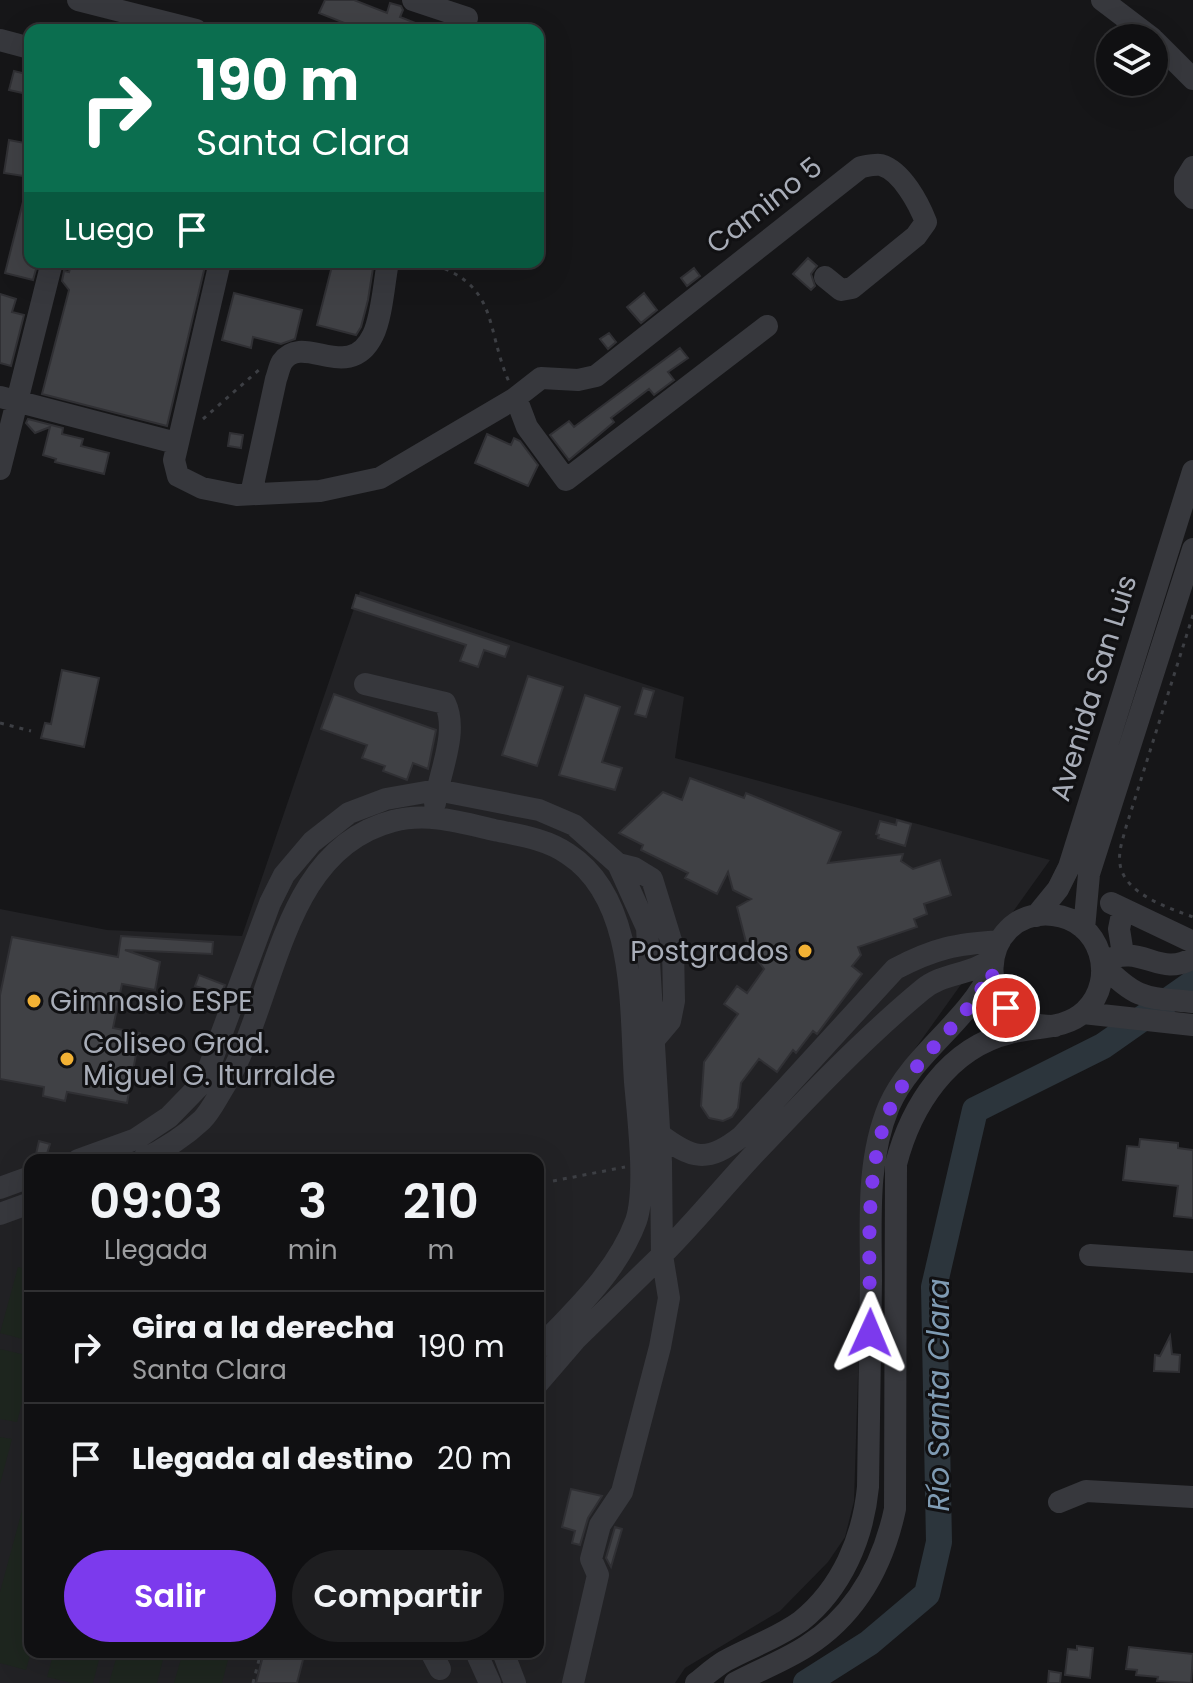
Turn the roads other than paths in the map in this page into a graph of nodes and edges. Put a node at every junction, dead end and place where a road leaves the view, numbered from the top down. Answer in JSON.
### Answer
{"nodes":[{"id":1,"x":78,"y":0,"type":"edge"},
{"id":2,"x":152,"y":0,"type":"edge"},
{"id":3,"x":413,"y":0,"type":"edge"},
{"id":4,"x":1102,"y":0,"type":"edge"},
{"id":5,"x":467,"y":16,"type":"edge"},
{"id":6,"x":175,"y":24,"type":"edge"},
{"id":7,"x":185,"y":24,"type":"edge"},
{"id":8,"x":1133,"y":24,"type":"edge"},
{"id":9,"x":0,"y":40,"type":"edge"},
{"id":10,"x":24,"y":46,"type":"edge"},
{"id":11,"x":1168,"y":54,"type":"edge"},
{"id":12,"x":1193,"y":79,"type":"edge"},
{"id":13,"x":1193,"y":167,"type":"edge"},
{"id":14,"x":1193,"y":198,"type":"edge"},
{"id":15,"x":50,"y":268,"type":"edge"},
{"id":16,"x":219,"y":268,"type":"edge"},
{"id":17,"x":387,"y":268,"type":"edge"},
{"id":18,"x":825,"y":277,"type":"dead end"},
{"id":19,"x":767,"y":326,"type":"dead end"},
{"id":20,"x":515,"y":399,"type":"junction"},
{"id":21,"x":9,"y":400,"type":"edge"},
{"id":22,"x":176,"y":443,"type":"junction"},
{"id":23,"x":0,"y":469,"type":"edge"},
{"id":24,"x":1193,"y":471,"type":"edge"},
{"id":25,"x":251,"y":494,"type":"junction"},
{"id":26,"x":1193,"y":549,"type":"edge"},
{"id":27,"x":365,"y":684,"type":"dead end"},
{"id":28,"x":437,"y":790,"type":"junction"},
{"id":29,"x":433,"y":816,"type":"junction"},
{"id":30,"x":284,"y":875,"type":"junction"},
{"id":31,"x":305,"y":890,"type":"junction"},
{"id":32,"x":1036,"y":916,"type":"junction"},
{"id":33,"x":1084,"y":929,"type":"junction"},
{"id":34,"x":1193,"y":942,"type":"edge"},
{"id":35,"x":994,"y":957,"type":"junction"},
{"id":36,"x":1193,"y":958,"type":"edge"},
{"id":37,"x":1110,"y":961,"type":"junction"},
{"id":38,"x":870,"y":995,"type":"junction"},
{"id":39,"x":1193,"y":1002,"type":"edge"},
{"id":40,"x":1083,"y":1013,"type":"junction"},
{"id":41,"x":892,"y":1017,"type":"junction"},
{"id":42,"x":1184,"y":1024,"type":"edge"},
{"id":43,"x":1055,"y":1026,"type":"junction"},
{"id":44,"x":811,"y":1060,"type":"junction"},
{"id":45,"x":829,"y":1078,"type":"junction"},
{"id":46,"x":659,"y":1134,"type":"junction"},
{"id":47,"x":95,"y":1154,"type":"edge"},
{"id":48,"x":155,"y":1154,"type":"edge"},
{"id":49,"x":709,"y":1154,"type":"junction"},
{"id":50,"x":651,"y":1163,"type":"junction"},
{"id":51,"x":24,"y":1179,"type":"edge"},
{"id":52,"x":0,"y":1188,"type":"edge"},
{"id":53,"x":24,"y":1205,"type":"edge"},
{"id":54,"x":0,"y":1214,"type":"edge"},
{"id":55,"x":637,"y":1217,"type":"junction"},
{"id":56,"x":662,"y":1226,"type":"junction"},
{"id":57,"x":686,"y":1229,"type":"junction"},
{"id":58,"x":662,"y":1255,"type":"junction"},
{"id":59,"x":1090,"y":1255,"type":"dead end"},
{"id":60,"x":1193,"y":1262,"type":"edge"},
{"id":61,"x":544,"y":1343,"type":"edge"},
{"id":62,"x":544,"y":1376,"type":"edge"},
{"id":63,"x":1193,"y":1497,"type":"edge"},
{"id":64,"x":1059,"y":1502,"type":"dead end"},
{"id":65,"x":479,"y":1658,"type":"edge"},
{"id":66,"x":505,"y":1658,"type":"edge"},
{"id":67,"x":490,"y":1683,"type":"edge"},
{"id":68,"x":515,"y":1683,"type":"edge"},
{"id":69,"x":573,"y":1683,"type":"edge"},
{"id":70,"x":696,"y":1683,"type":"edge"},
{"id":71,"x":735,"y":1683,"type":"edge"}],
"edges":[{"from":1,"to":6,"type":"street"},
{"from":2,"to":7,"type":"street"},
{"from":3,"to":5,"type":"street"},
{"from":4,"to":8,"type":"street"},
{"from":9,"to":10,"type":"street"},
{"from":11,"to":12,"type":"street"},
{"from":13,"to":14,"type":"street"},
{"from":15,"to":21,"type":"street"},
{"from":16,"to":22,"type":"street"},
{"from":17,"to":25,"type":"street"},
{"from":18,"to":20,"type":"street","name":"Camino 5"},
{"from":19,"to":20,"type":"street"},
{"from":20,"to":25,"type":"street"},
{"from":21,"to":22,"type":"street"},
{"from":21,"to":23,"type":"street"},
{"from":22,"to":25,"type":"street"},
{"from":24,"to":32,"type":"street","name":"Avenida San Luis"},
{"from":26,"to":33,"type":"street","name":"Avenida San Luis"},
{"from":27,"to":28,"type":"street"},
{"from":28,"to":29,"type":"street"},
{"from":28,"to":30,"type":"street"},
{"from":28,"to":46,"type":"street"},
{"from":29,"to":31,"type":"street"},
{"from":29,"to":50,"type":"street"},
{"from":30,"to":31,"type":"street"},
{"from":30,"to":47,"type":"street"},
{"from":31,"to":48,"type":"street"},
{"from":32,"to":33,"type":"street"},
{"from":32,"to":35,"type":"street"},
{"from":33,"to":37,"type":"street"},
{"from":34,"to":37,"type":"street"},
{"from":35,"to":38,"type":"street"},
{"from":35,"to":41,"type":"street"},
{"from":35,"to":43,"type":"street"},
{"from":35,"to":70,"type":"street"},
{"from":36,"to":37,"type":"street"},
{"from":37,"to":39,"type":"street"},
{"from":37,"to":40,"type":"street"},
{"from":38,"to":41,"type":"street"},
{"from":38,"to":44,"type":"street"},
{"from":40,"to":42,"type":"street"},
{"from":40,"to":43,"type":"street"},
{"from":41,"to":45,"type":"street"},
{"from":43,"to":71,"type":"street"},
{"from":44,"to":45,"type":"street"},
{"from":44,"to":49,"type":"street"},
{"from":45,"to":57,"type":"street"},
{"from":46,"to":49,"type":"street"},
{"from":46,"to":50,"type":"street"},
{"from":49,"to":50,"type":"street"},
{"from":50,"to":55,"type":"street"},
{"from":50,"to":56,"type":"street"},
{"from":51,"to":52,"type":"street"},
{"from":53,"to":54,"type":"street"},
{"from":55,"to":56,"type":"street"},
{"from":55,"to":61,"type":"street"},
{"from":56,"to":57,"type":"street"},
{"from":56,"to":58,"type":"street"},
{"from":57,"to":58,"type":"street"},
{"from":58,"to":62,"type":"street"},
{"from":58,"to":69,"type":"street"},
{"from":59,"to":60,"type":"street"},
{"from":63,"to":64,"type":"street"},
{"from":65,"to":67,"type":"street"},
{"from":66,"to":68,"type":"street"}]}
